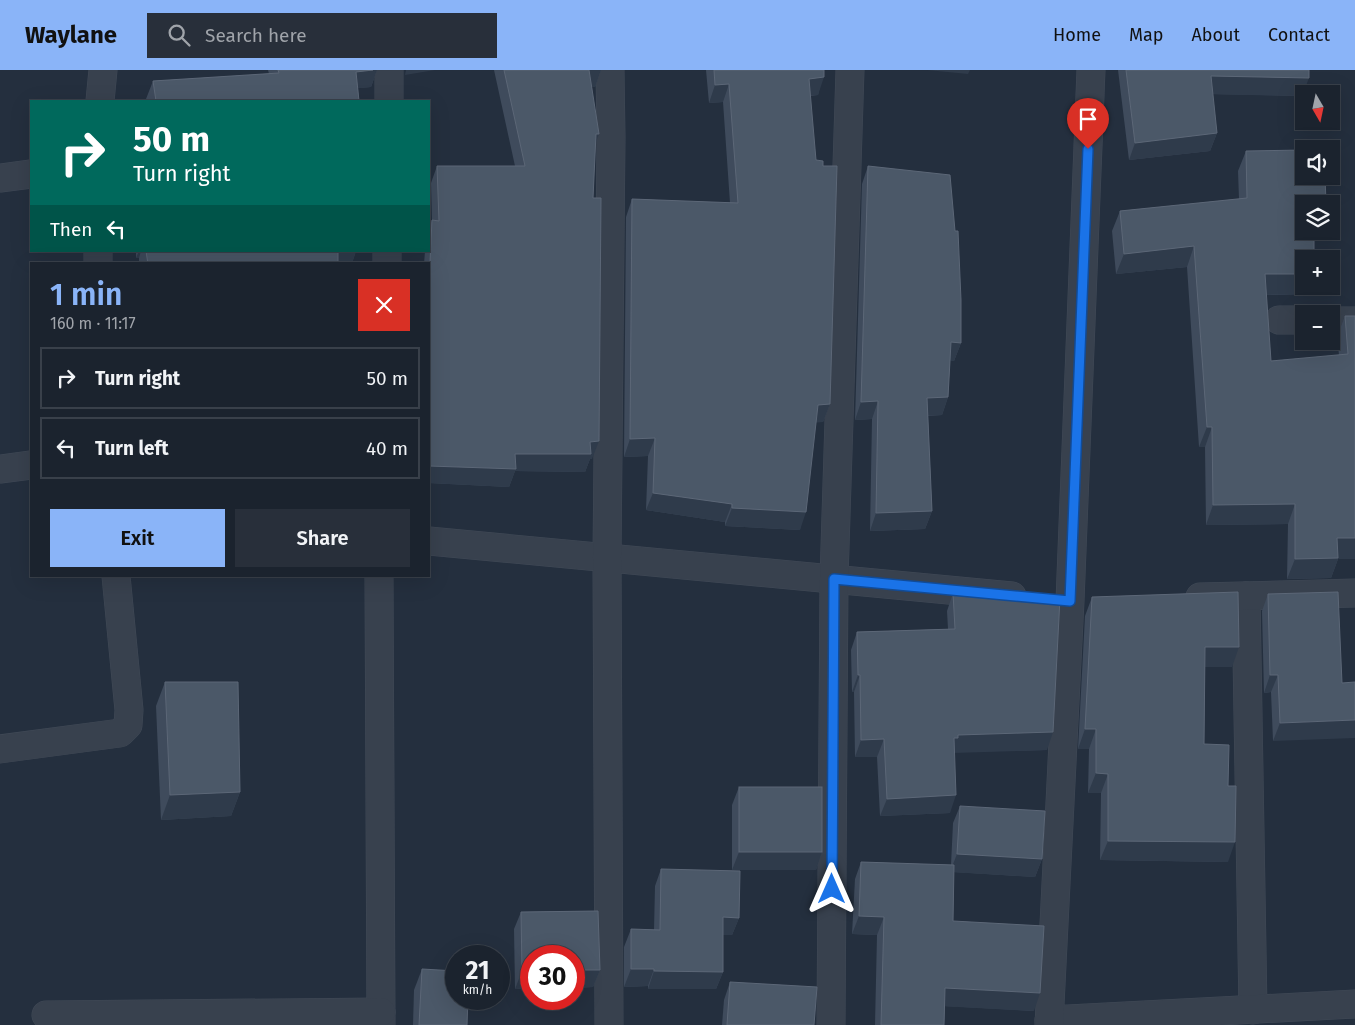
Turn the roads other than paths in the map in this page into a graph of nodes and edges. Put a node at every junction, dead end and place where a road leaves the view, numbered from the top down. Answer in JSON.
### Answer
{"nodes":[{"id":1,"x":103,"y":70,"type":"edge"},
{"id":2,"x":390,"y":70,"type":"edge"},
{"id":3,"x":610,"y":70,"type":"edge"},
{"id":4,"x":850,"y":70,"type":"edge"},
{"id":5,"x":1091,"y":70,"type":"edge"},
{"id":6,"x":100,"y":100,"type":"edge"},
{"id":7,"x":389,"y":100,"type":"edge"},
{"id":8,"x":30,"y":174,"type":"edge"},
{"id":9,"x":0,"y":178,"type":"edge"},
{"id":10,"x":1340,"y":321,"type":"edge"},
{"id":11,"x":1355,"y":321,"type":"edge"},
{"id":12,"x":30,"y":465,"type":"edge"},
{"id":13,"x":0,"y":469,"type":"edge"},
{"id":14,"x":430,"y":541,"type":"edge"},
{"id":15,"x":608,"y":558,"type":"junction"},
{"id":16,"x":116,"y":577,"type":"edge"},
{"id":17,"x":379,"y":577,"type":"edge"},
{"id":18,"x":834,"y":579,"type":"junction"},
{"id":19,"x":1355,"y":593,"type":"edge"},
{"id":20,"x":1246,"y":596,"type":"junction"},
{"id":21,"x":1177,"y":598,"type":"edge"},
{"id":22,"x":1053,"y":599,"type":"junction"},
{"id":23,"x":1099,"y":600,"type":"edge"},
{"id":24,"x":0,"y":749,"type":"edge"},
{"id":25,"x":1355,"y":1004,"type":"edge"},
{"id":26,"x":1253,"y":1010,"type":"junction"},
{"id":27,"x":46,"y":1015,"type":"dead end"},
{"id":28,"x":381,"y":1018,"type":"edge"},
{"id":29,"x":1049,"y":1023,"type":"edge"},
{"id":30,"x":610,"y":1025,"type":"edge"},
{"id":31,"x":831,"y":1025,"type":"edge"}],
"edges":[{"from":1,"to":6,"type":"street"},
{"from":2,"to":7,"type":"street"},
{"from":3,"to":15,"type":"street"},
{"from":4,"to":18,"type":"street"},
{"from":5,"to":22,"type":"street"},
{"from":8,"to":9,"type":"street"},
{"from":10,"to":11,"type":"street"},
{"from":12,"to":13,"type":"street"},
{"from":14,"to":15,"type":"street"},
{"from":15,"to":18,"type":"street"},
{"from":15,"to":30,"type":"street"},
{"from":16,"to":24,"type":"street"},
{"from":17,"to":28,"type":"street"},
{"from":18,"to":22,"type":"street"},
{"from":18,"to":31,"type":"street"},
{"from":19,"to":20,"type":"street"},
{"from":20,"to":21,"type":"street"},
{"from":20,"to":26,"type":"street"},
{"from":22,"to":23,"type":"street"},
{"from":22,"to":29,"type":"street"},
{"from":25,"to":26,"type":"street"},
{"from":26,"to":29,"type":"street"},
{"from":27,"to":28,"type":"street"}]}
